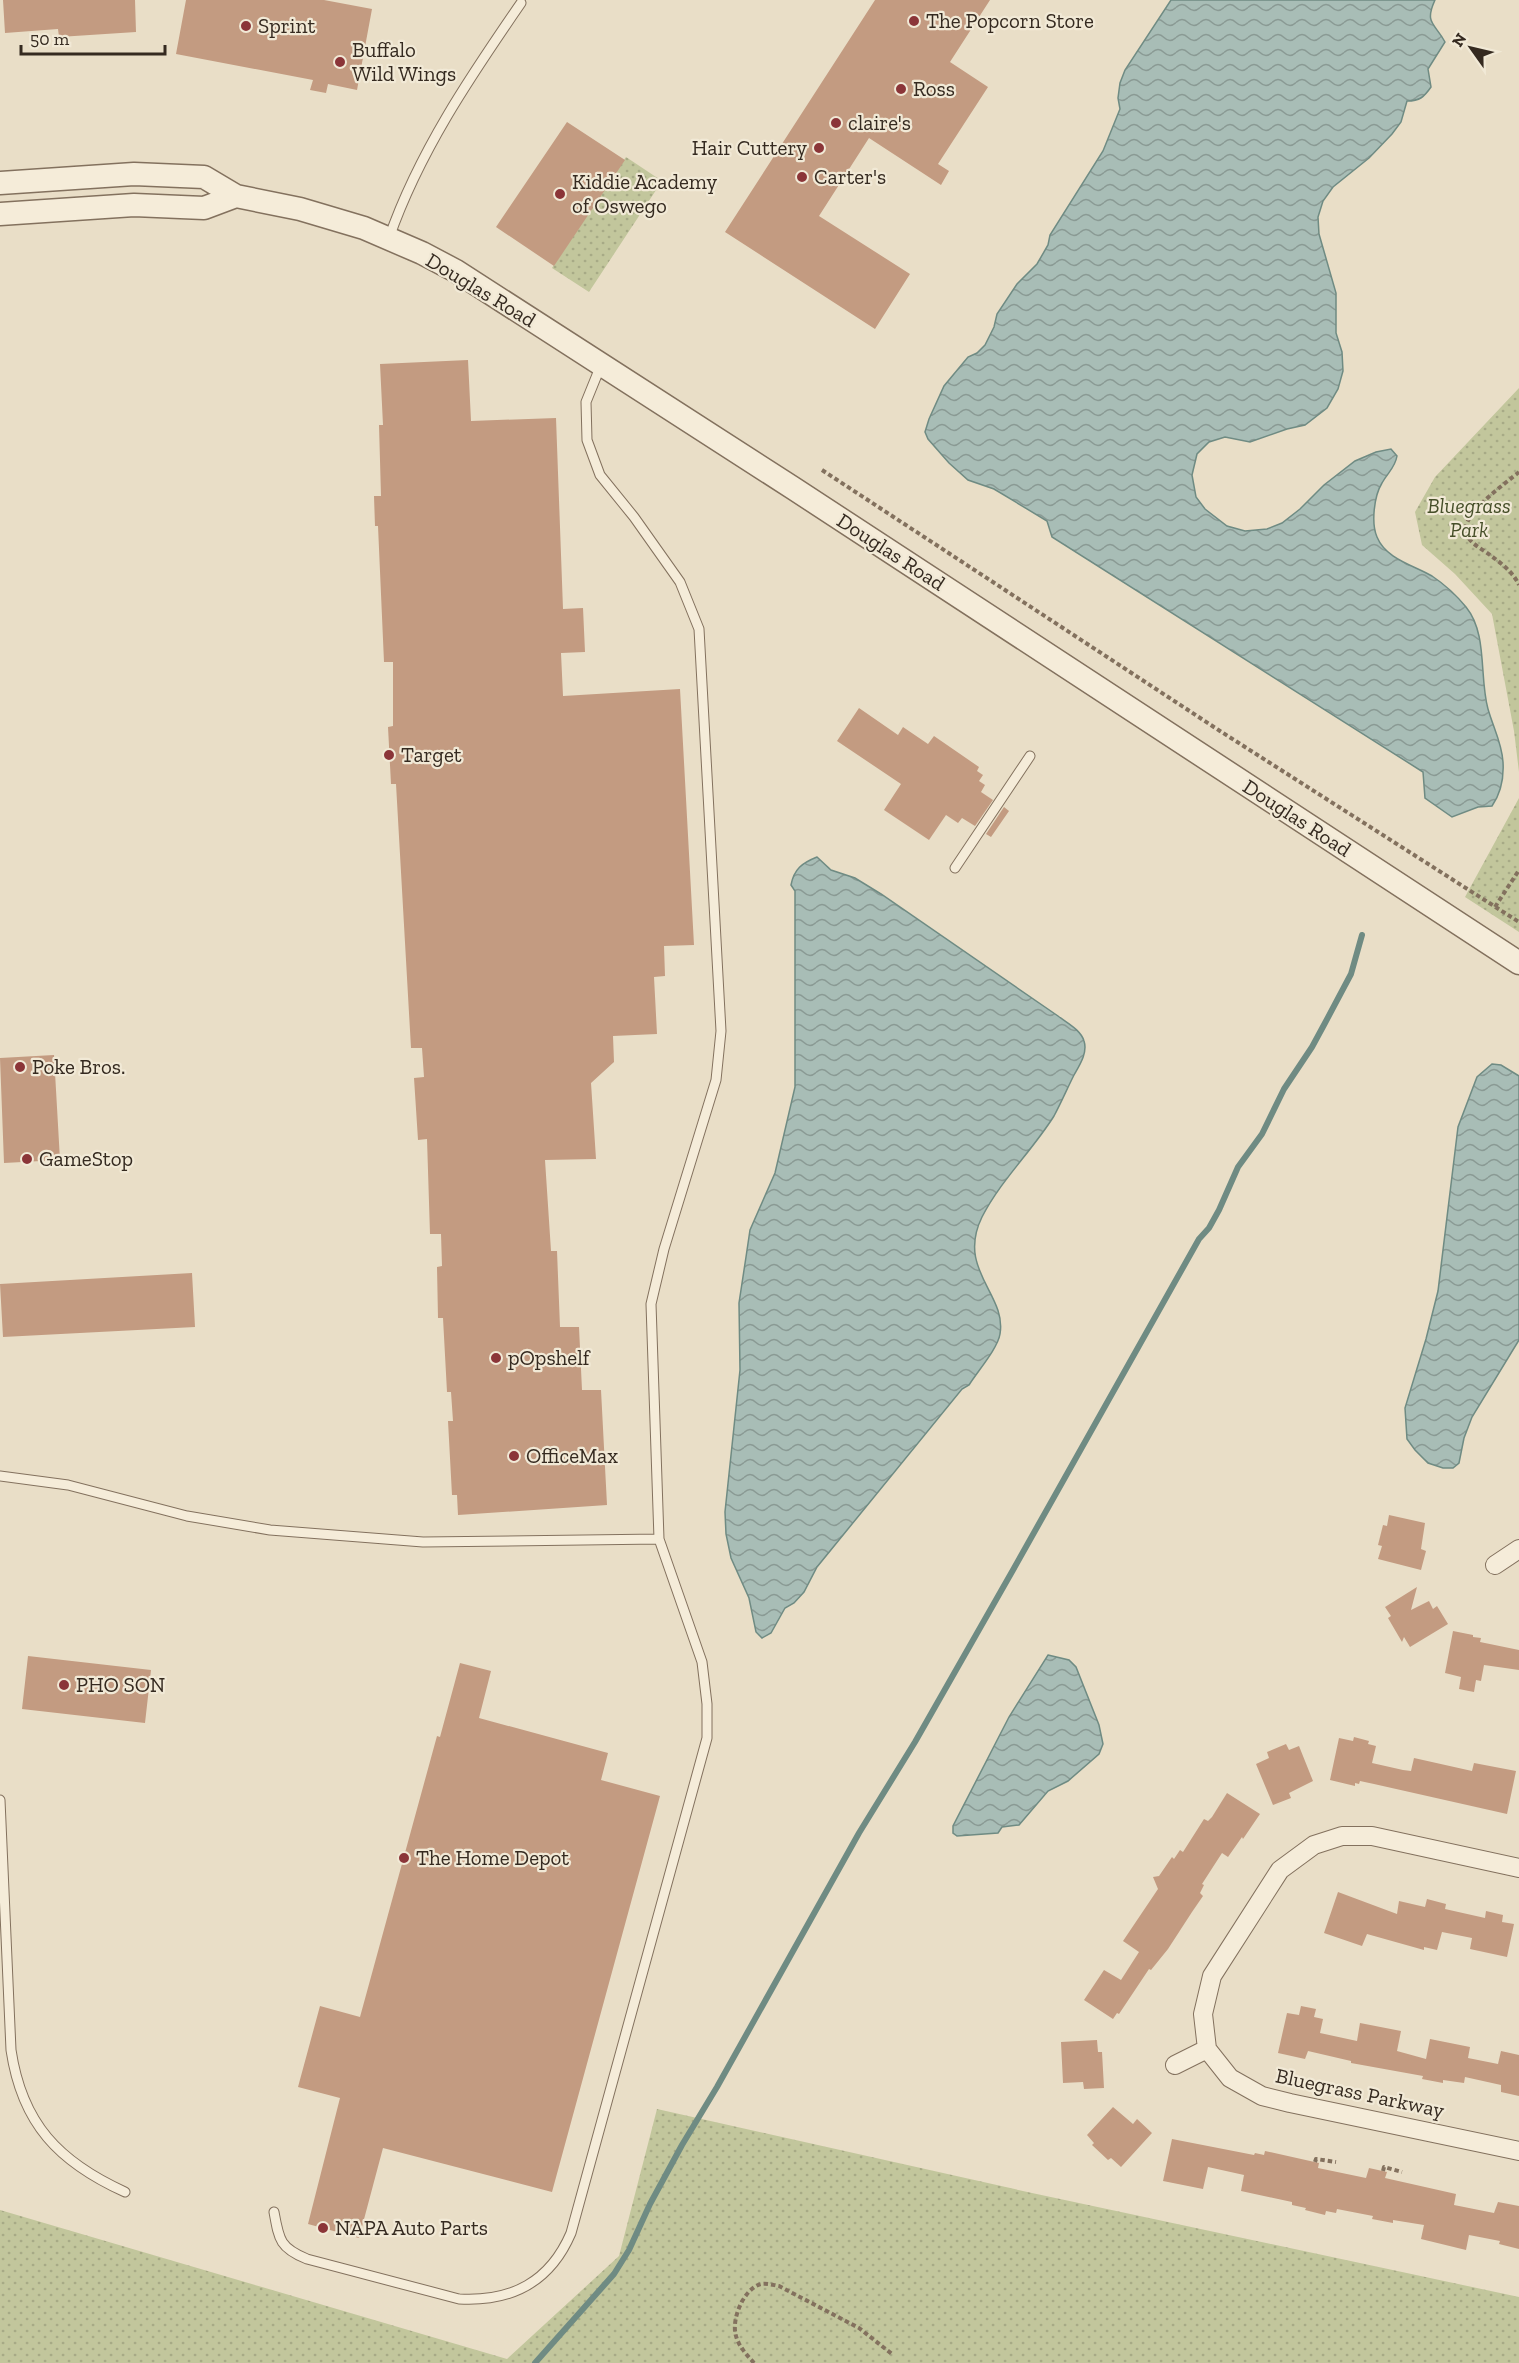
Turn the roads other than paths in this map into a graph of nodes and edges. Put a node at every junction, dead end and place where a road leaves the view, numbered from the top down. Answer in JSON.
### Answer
{"nodes":[{"id":1,"x":522,"y":3,"type":"dead end"},
{"id":2,"x":0,"y":183,"type":"edge"},
{"id":3,"x":236,"y":196,"type":"junction"},
{"id":4,"x":0,"y":214,"type":"edge"},
{"id":5,"x":389,"y":238,"type":"junction"},
{"id":6,"x":601,"y":364,"type":"junction"},
{"id":7,"x":1030,"y":756,"type":"dead end"},
{"id":8,"x":955,"y":868,"type":"dead end"},
{"id":9,"x":1519,"y":963,"type":"edge"},
{"id":10,"x":0,"y":1476,"type":"edge"},
{"id":11,"x":659,"y":1539,"type":"junction"},
{"id":12,"x":1519,"y":1549,"type":"edge"},
{"id":13,"x":1496,"y":1565,"type":"dead end"},
{"id":14,"x":0,"y":1800,"type":"edge"},
{"id":15,"x":1519,"y":1868,"type":"edge"},
{"id":16,"x":1207,"y":2049,"type":"junction"},
{"id":17,"x":1175,"y":2065,"type":"dead end"},
{"id":18,"x":1519,"y":2151,"type":"edge"},
{"id":19,"x":125,"y":2192,"type":"dead end"},
{"id":20,"x":274,"y":2212,"type":"dead end"}],
"edges":[{"from":1,"to":5,"type":"lane"},
{"from":2,"to":3,"type":"street","name":"Douglas Road"},
{"from":3,"to":4,"type":"street"},
{"from":3,"to":5,"type":"street","name":"Douglas Road"},
{"from":5,"to":6,"type":"street","name":"Douglas Road"},
{"from":6,"to":9,"type":"street","name":"Douglas Road"},
{"from":6,"to":11,"type":"lane"},
{"from":7,"to":8,"type":"lane"},
{"from":10,"to":11,"type":"lane"},
{"from":11,"to":20,"type":"lane"},
{"from":12,"to":13,"type":"street"},
{"from":14,"to":19,"type":"lane"},
{"from":15,"to":16,"type":"street"},
{"from":16,"to":17,"type":"street"},
{"from":16,"to":18,"type":"street","name":"Bluegrass Parkway"}]}
